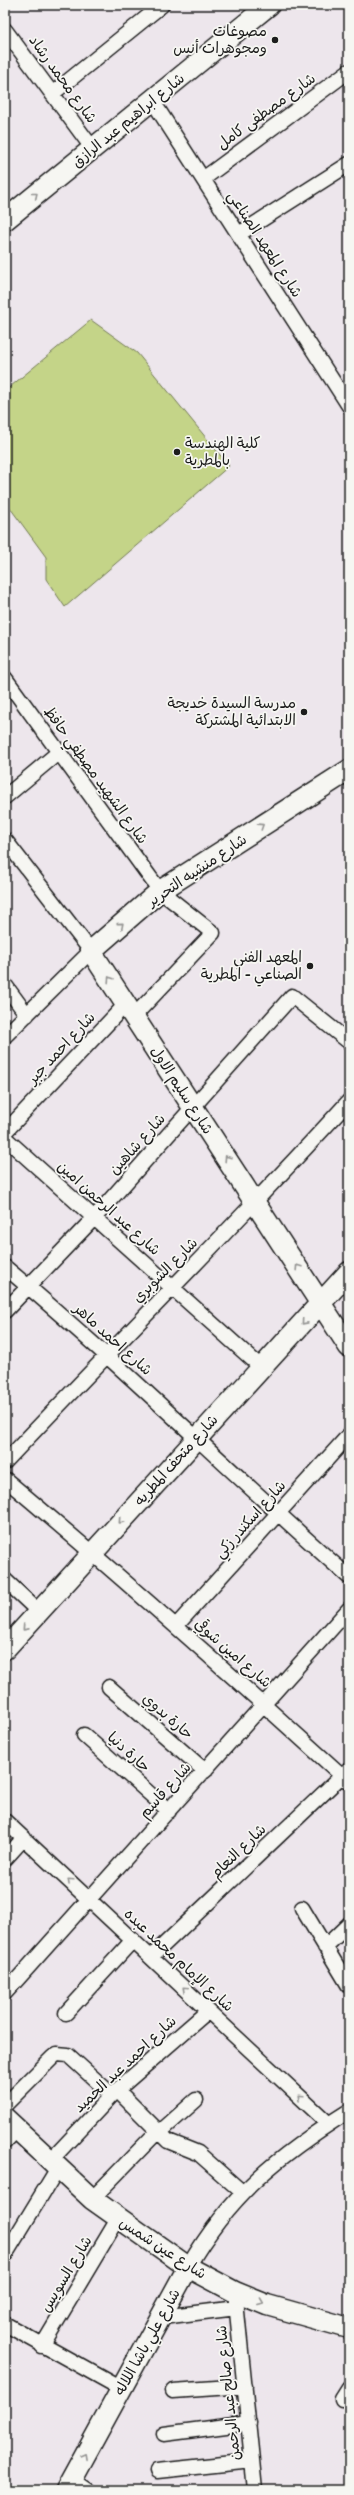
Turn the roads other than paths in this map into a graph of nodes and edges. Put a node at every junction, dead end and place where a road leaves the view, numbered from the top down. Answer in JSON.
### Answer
{"nodes":[{"id":1,"x":162,"y":5,"type":"edge"},
{"id":2,"x":269,"y":5,"type":"edge"},
{"id":3,"x":5,"y":30,"type":"edge"},
{"id":4,"x":349,"y":71,"type":"edge"},
{"id":5,"x":52,"y":94,"type":"junction"},
{"id":6,"x":152,"y":100,"type":"junction"},
{"id":7,"x":93,"y":149,"type":"junction"},
{"id":8,"x":347,"y":169,"type":"edge"},
{"id":9,"x":203,"y":179,"type":"junction"},
{"id":10,"x":5,"y":220,"type":"edge"},
{"id":11,"x":239,"y":234,"type":"junction"},
{"id":12,"x":349,"y":406,"type":"edge"},
{"id":13,"x":5,"y":678,"type":"edge"},
{"id":14,"x":59,"y":752,"type":"junction"},
{"id":15,"x":349,"y":770,"type":"edge"},
{"id":16,"x":5,"y":797,"type":"edge"},
{"id":17,"x":5,"y":840,"type":"edge"},
{"id":18,"x":160,"y":891,"type":"junction"},
{"id":19,"x":212,"y":933,"type":"joint"},
{"id":20,"x":91,"y":951,"type":"junction"},
{"id":21,"x":5,"y":985,"type":"edge"},
{"id":22,"x":130,"y":1010,"type":"junction"},
{"id":23,"x":27,"y":1015,"type":"junction"},
{"id":24,"x":5,"y":1036,"type":"edge"},
{"id":25,"x":349,"y":1042,"type":"edge"},
{"id":26,"x":349,"y":1101,"type":"edge"},
{"id":27,"x":194,"y":1106,"type":"junction"},
{"id":28,"x":5,"y":1132,"type":"edge"},
{"id":29,"x":5,"y":1138,"type":"edge"},
{"id":30,"x":256,"y":1202,"type":"junction"},
{"id":31,"x":94,"y":1218,"type":"junction"},
{"id":32,"x":5,"y":1267,"type":"edge"},
{"id":33,"x":349,"y":1272,"type":"edge"},
{"id":34,"x":28,"y":1286,"type":"junction"},
{"id":35,"x":172,"y":1287,"type":"junction"},
{"id":36,"x":321,"y":1303,"type":"junction"},
{"id":37,"x":5,"y":1311,"type":"edge"},
{"id":38,"x":349,"y":1347,"type":"edge"},
{"id":39,"x":106,"y":1355,"type":"junction"},
{"id":40,"x":262,"y":1368,"type":"junction"},
{"id":41,"x":349,"y":1435,"type":"edge"},
{"id":42,"x":196,"y":1438,"type":"junction"},
{"id":43,"x":5,"y":1462,"type":"edge"},
{"id":44,"x":5,"y":1479,"type":"edge"},
{"id":45,"x":277,"y":1514,"type":"junction"},
{"id":46,"x":92,"y":1552,"type":"junction"},
{"id":47,"x":349,"y":1577,"type":"edge"},
{"id":48,"x":5,"y":1580,"type":"edge"},
{"id":49,"x":349,"y":1610,"type":"edge"},
{"id":50,"x":39,"y":1612,"type":"junction"},
{"id":51,"x":176,"y":1626,"type":"junction"},
{"id":52,"x":5,"y":1649,"type":"edge"},
{"id":53,"x":109,"y":1687,"type":"dead end"},
{"id":54,"x":264,"y":1704,"type":"junction"},
{"id":55,"x":84,"y":1735,"type":"dead end"},
{"id":56,"x":205,"y":1771,"type":"junction"},
{"id":57,"x":347,"y":1775,"type":"edge"},
{"id":58,"x":169,"y":1811,"type":"junction"},
{"id":59,"x":5,"y":1821,"type":"edge"},
{"id":60,"x":24,"y":1838,"type":"junction"},
{"id":61,"x":5,"y":1859,"type":"edge"},
{"id":62,"x":90,"y":1900,"type":"junction"},
{"id":63,"x":302,"y":1908,"type":"dead end"},
{"id":64,"x":349,"y":1924,"type":"edge"},
{"id":65,"x":133,"y":1940,"type":"junction"},
{"id":66,"x":325,"y":1947,"type":"junction"},
{"id":67,"x":151,"y":1957,"type":"junction"},
{"id":68,"x":349,"y":1986,"type":"edge"},
{"id":69,"x":5,"y":1993,"type":"edge"},
{"id":70,"x":208,"y":2011,"type":"junction"},
{"id":71,"x":66,"y":2013,"type":"dead end"},
{"id":72,"x":114,"y":2093,"type":"junction"},
{"id":73,"x":196,"y":2100,"type":"dead end"},
{"id":74,"x":5,"y":2105,"type":"edge"},
{"id":75,"x":349,"y":2111,"type":"edge"},
{"id":76,"x":329,"y":2124,"type":"junction"},
{"id":77,"x":9,"y":2130,"type":"edge"},
{"id":78,"x":159,"y":2132,"type":"junction"},
{"id":79,"x":54,"y":2164,"type":"junction"},
{"id":80,"x":242,"y":2192,"type":"junction"},
{"id":81,"x":92,"y":2199,"type":"junction"},
{"id":82,"x":118,"y":2219,"type":"junction"},
{"id":83,"x":5,"y":2255,"type":"edge"},
{"id":84,"x":188,"y":2267,"type":"junction"},
{"id":85,"x":236,"y":2300,"type":"junction"},
{"id":86,"x":162,"y":2317,"type":"junction"},
{"id":87,"x":5,"y":2324,"type":"edge"},
{"id":88,"x":349,"y":2328,"type":"edge"},
{"id":89,"x":42,"y":2346,"type":"junction"},
{"id":90,"x":245,"y":2386,"type":"junction"},
{"id":91,"x":122,"y":2389,"type":"junction"},
{"id":92,"x":173,"y":2391,"type":"dead end"},
{"id":93,"x":248,"y":2423,"type":"junction"},
{"id":94,"x":164,"y":2434,"type":"dead end"},
{"id":95,"x":252,"y":2461,"type":"junction"},
{"id":96,"x":157,"y":2471,"type":"dead end"},
{"id":97,"x":75,"y":2486,"type":"edge"},
{"id":98,"x":255,"y":2490,"type":"edge"}],
"edges":[{"from":1,"to":5,"type":"street"},
{"from":2,"to":6,"type":"street","name":"شارع ابراهيم عبد الرازق"},
{"from":3,"to":5,"type":"street","name":"شارع محمد رشاد"},
{"from":4,"to":9,"type":"street","name":"شارع مصطفى كامل"},
{"from":5,"to":7,"type":"street","name":"شارع محمد رشاد"},
{"from":6,"to":7,"type":"street","name":"شارع ابراهيم عبد الرازق"},
{"from":6,"to":9,"type":"street","name":"شارع المعهد الصناعي"},
{"from":10,"to":7,"type":"street","name":"شارع ابراهيم عبد الرازق","one_way":true},
{"from":8,"to":11,"type":"street"},
{"from":9,"to":11,"type":"street","name":"شارع المعهد الصناعي"},
{"from":11,"to":12,"type":"street","name":"شارع المعهد الصناعي"},
{"from":13,"to":14,"type":"street","name":"شارع الشهيد مصطفي حافظ"},
{"from":14,"to":16,"type":"street"},
{"from":14,"to":18,"type":"street","name":"شارع الشهيد مصطفي حافظ"},
{"from":18,"to":15,"type":"street","name":"شارع منشيه التحرير","one_way":true},
{"from":17,"to":20,"type":"street","name":"شارع سليم الاول"},
{"from":18,"to":19,"type":"street","name":"شارع الشهيد مصطفي حافظ"},
{"from":20,"to":18,"type":"street","name":"شارع منشيه التحرير","one_way":true},
{"from":19,"to":22,"type":"street","name":"شارع احمد جبر"},
{"from":22,"to":20,"type":"street","name":"شارع سليم الاول","one_way":true},
{"from":20,"to":23,"type":"street","name":"شارع منشيه التحرير"},
{"from":21,"to":23,"type":"street"},
{"from":22,"to":27,"type":"street","name":"شارع سليم الاول"},
{"from":22,"to":28,"type":"street","name":"شارع احمد جبر"},
{"from":23,"to":24,"type":"street","name":"شارع منشيه التحرير"},
{"from":25,"to":27,"type":"street","name":"شارع شاهين"},
{"from":26,"to":30,"type":"street","name":"شارع الشوبري"},
{"from":30,"to":27,"type":"street","name":"شارع سليم الاول","one_way":true},
{"from":27,"to":31,"type":"street","name":"شارع شاهين"},
{"from":29,"to":31,"type":"street","name":"شارع عبد الرحمن امين"},
{"from":30,"to":35,"type":"street","name":"شارع الشوبري"},
{"from":36,"to":30,"type":"street","name":"شارع سليم الاول","one_way":true},
{"from":31,"to":34,"type":"street","name":"شارع شاهين"},
{"from":31,"to":35,"type":"street","name":"شارع عبد الرحمن امين"},
{"from":32,"to":34,"type":"street","name":"شارع احمد ماهر"},
{"from":33,"to":36,"type":"street","name":"شارع متحف المطريه"},
{"from":34,"to":37,"type":"street","name":"شارع شاهين"},
{"from":34,"to":39,"type":"street","name":"شارع احمد ماهر"},
{"from":35,"to":39,"type":"street","name":"شارع الشوبري"},
{"from":35,"to":40,"type":"street","name":"شارع عبد الرحمن امين"},
{"from":36,"to":38,"type":"street","name":"شارع سليم الاول"},
{"from":36,"to":40,"type":"street","name":"شارع متحف المطريه","one_way":true},
{"from":39,"to":42,"type":"street","name":"شارع احمد ماهر"},
{"from":39,"to":43,"type":"street","name":"شارع الشوبري"},
{"from":40,"to":42,"type":"street","name":"شارع متحف المطريه"},
{"from":41,"to":45,"type":"street","name":"شارع اسكندر زكي"},
{"from":42,"to":45,"type":"street","name":"شارع احمد ماهر"},
{"from":42,"to":46,"type":"street","name":"شارع متحف المطريه","one_way":true},
{"from":44,"to":46,"type":"street","name":"شارع امين شوقي"},
{"from":45,"to":47,"type":"street","name":"شارع احمد ماهر"},
{"from":45,"to":51,"type":"street","name":"شارع اسكندر زكي"},
{"from":46,"to":50,"type":"street","name":"شارع متحف المطريه"},
{"from":46,"to":51,"type":"street","name":"شارع امين شوقي"},
{"from":48,"to":50,"type":"street"},
{"from":49,"to":54,"type":"street","name":"شارع قاسم"},
{"from":50,"to":52,"type":"street","name":"شارع متحف المطريه","one_way":true},
{"from":51,"to":54,"type":"street","name":"شارع امين شوقي"},
{"from":53,"to":56,"type":"street","name":"حارة بدوي"},
{"from":54,"to":56,"type":"street","name":"شارع قاسم"},
{"from":54,"to":57,"type":"street","name":"شارع امين شوقي"},
{"from":55,"to":58,"type":"street","name":"حارة دنيا"},
{"from":56,"to":58,"type":"street","name":"شارع قاسم"},
{"from":57,"to":67,"type":"street","name":"شارع النعام"},
{"from":58,"to":62,"type":"street","name":"شارع قاسم"},
{"from":59,"to":60,"type":"street","name":"شارع الإمام محمد عبده"},
{"from":60,"to":61,"type":"street"},
{"from":62,"to":60,"type":"street","name":"شارع الإمام محمد عبده","one_way":true},
{"from":62,"to":65,"type":"street","name":"شارع الإمام محمد عبده"},
{"from":62,"to":69,"type":"street","name":"شارع قاسم"},
{"from":63,"to":66,"type":"street"},
{"from":64,"to":66,"type":"street"},
{"from":65,"to":67,"type":"street","name":"شارع الإمام محمد عبده"},
{"from":65,"to":71,"type":"street"},
{"from":66,"to":68,"type":"street"},
{"from":70,"to":67,"type":"street","name":"شارع الإمام محمد عبده","one_way":true},
{"from":70,"to":72,"type":"street","name":"شارع احمد عبد الحميد"},
{"from":76,"to":70,"type":"street","name":"شارع الإمام محمد عبده","one_way":true},
{"from":72,"to":74,"type":"street"},
{"from":72,"to":78,"type":"street"},
{"from":72,"to":79,"type":"street","name":"شارع احمد عبد الحميد"},
{"from":73,"to":78,"type":"street"},
{"from":75,"to":76,"type":"street","name":"شارع علي باشا اللاله"},
{"from":76,"to":80,"type":"street","name":"شارع علي باشا اللاله"},
{"from":77,"to":79,"type":"street","name":"شارع عين شمس"},
{"from":78,"to":80,"type":"street"},
{"from":78,"to":81,"type":"street"},
{"from":79,"to":81,"type":"street","name":"شارع عين شمس"},
{"from":79,"to":83,"type":"street","name":"شارع احمد عبد الحميد"},
{"from":80,"to":84,"type":"street","name":"شارع علي باشا اللاله"},
{"from":81,"to":82,"type":"street","name":"شارع عين شمس"},
{"from":82,"to":84,"type":"street","name":"شارع عين شمس"},
{"from":82,"to":89,"type":"street","name":"شارع السويس"},
{"from":84,"to":85,"type":"street","name":"شارع عين شمس"},
{"from":84,"to":86,"type":"street","name":"شارع علي باشا اللاله"},
{"from":85,"to":86,"type":"street"},
{"from":85,"to":88,"type":"street","name":"شارع عين شمس","one_way":true},
{"from":85,"to":90,"type":"street","name":"شارع صالح عبد الرحمن"},
{"from":86,"to":91,"type":"street","name":"شارع علي باشا اللاله"},
{"from":87,"to":89,"type":"street"},
{"from":89,"to":91,"type":"street"},
{"from":90,"to":92,"type":"street"},
{"from":90,"to":93,"type":"street","name":"شارع صالح عبد الرحمن"},
{"from":97,"to":91,"type":"street","name":"شارع علي باشا اللاله","one_way":true},
{"from":93,"to":94,"type":"street"},
{"from":93,"to":95,"type":"street","name":"شارع صالح عبد الرحمن"},
{"from":95,"to":96,"type":"street"},
{"from":95,"to":98,"type":"street","name":"شارع صالح عبد الرحمن"}]}
